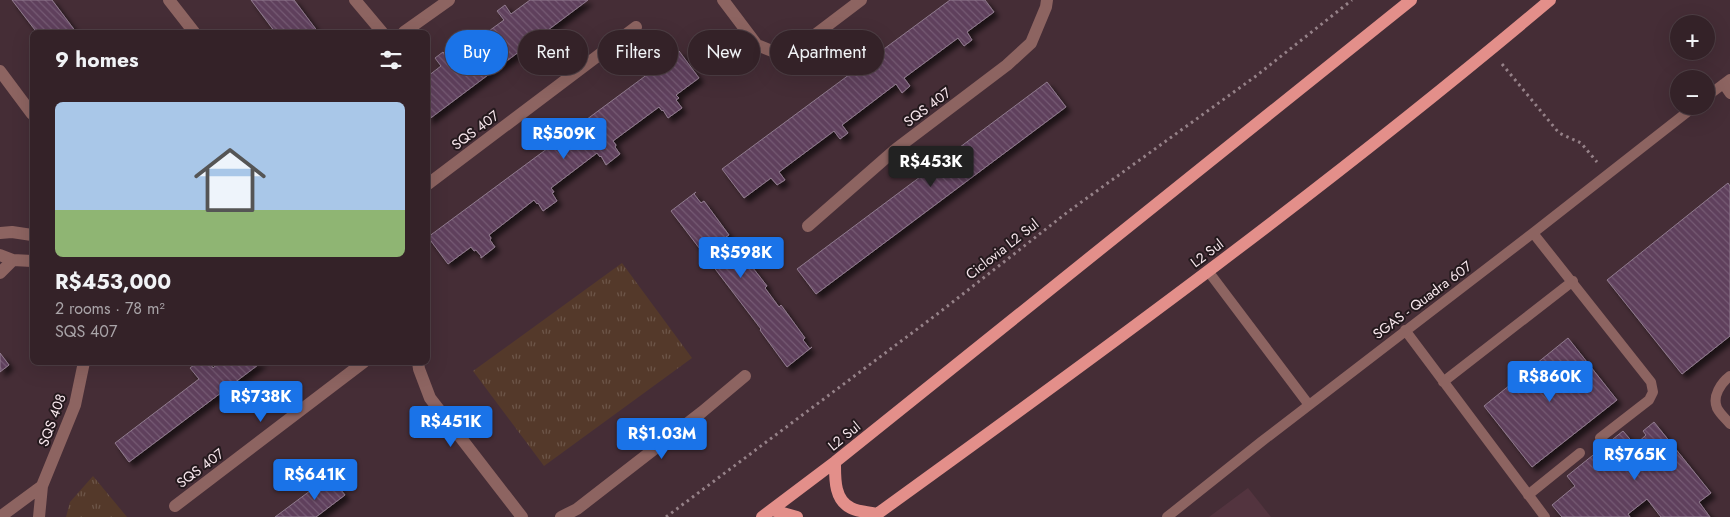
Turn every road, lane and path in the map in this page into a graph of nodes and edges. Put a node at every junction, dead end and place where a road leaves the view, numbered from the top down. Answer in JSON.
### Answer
{"nodes":[{"id":1,"x":169,"y":0,"type":"edge"},
{"id":2,"x":355,"y":0,"type":"edge"},
{"id":3,"x":449,"y":0,"type":"edge"},
{"id":4,"x":723,"y":0,"type":"edge"},
{"id":5,"x":861,"y":0,"type":"edge"},
{"id":6,"x":1047,"y":0,"type":"edge"},
{"id":7,"x":1352,"y":0,"type":"edge"},
{"id":8,"x":1411,"y":0,"type":"edge"},
{"id":9,"x":1550,"y":0,"type":"edge"},
{"id":10,"x":636,"y":27,"type":"dead end"},
{"id":11,"x":192,"y":30,"type":"edge"},
{"id":12,"x":380,"y":30,"type":"edge"},
{"id":13,"x":407,"y":30,"type":"edge"},
{"id":14,"x":1491,"y":50,"type":"junction"},
{"id":15,"x":0,"y":71,"type":"edge"},
{"id":16,"x":1726,"y":82,"type":"edge"},
{"id":17,"x":1715,"y":90,"type":"edge"},
{"id":18,"x":1730,"y":94,"type":"edge"},
{"id":19,"x":30,"y":111,"type":"edge"},
{"id":20,"x":1683,"y":115,"type":"edge"},
{"id":21,"x":1607,"y":174,"type":"junction"},
{"id":22,"x":430,"y":182,"type":"edge"},
{"id":23,"x":808,"y":226,"type":"dead end"},
{"id":24,"x":0,"y":233,"type":"edge"},
{"id":25,"x":1533,"y":233,"type":"junction"},
{"id":26,"x":30,"y":235,"type":"edge"},
{"id":27,"x":0,"y":255,"type":"edge"},
{"id":28,"x":13,"y":260,"type":"junction"},
{"id":29,"x":30,"y":261,"type":"edge"},
{"id":30,"x":1208,"y":271,"type":"junction"},
{"id":31,"x":0,"y":272,"type":"edge"},
{"id":32,"x":1572,"y":281,"type":"junction"},
{"id":33,"x":1405,"y":330,"type":"junction"},
{"id":34,"x":83,"y":365,"type":"edge"},
{"id":35,"x":360,"y":365,"type":"edge"},
{"id":36,"x":418,"y":365,"type":"edge"},
{"id":37,"x":745,"y":376,"type":"dead end"},
{"id":38,"x":1730,"y":376,"type":"edge"},
{"id":39,"x":1443,"y":382,"type":"junction"},
{"id":40,"x":1309,"y":405,"type":"junction"},
{"id":41,"x":1730,"y":424,"type":"edge"},
{"id":42,"x":1600,"y":438,"type":"dead end"},
{"id":43,"x":1580,"y":453,"type":"dead end"},
{"id":44,"x":835,"y":462,"type":"junction"},
{"id":45,"x":42,"y":486,"type":"junction"},
{"id":46,"x":1528,"y":495,"type":"junction"},
{"id":47,"x":175,"y":506,"type":"dead end"},
{"id":48,"x":767,"y":513,"type":"edge"},
{"id":49,"x":875,"y":515,"type":"edge"},
{"id":50,"x":0,"y":517,"type":"edge"},
{"id":51,"x":39,"y":517,"type":"edge"},
{"id":52,"x":522,"y":517,"type":"edge"},
{"id":53,"x":560,"y":517,"type":"edge"},
{"id":54,"x":666,"y":517,"type":"edge"},
{"id":55,"x":797,"y":517,"type":"edge"},
{"id":56,"x":1167,"y":517,"type":"edge"},
{"id":57,"x":1545,"y":517,"type":"edge"}],
"edges":[{"from":1,"to":11,"type":"street"},
{"from":2,"to":12,"type":"street"},
{"from":3,"to":13,"type":"street"},
{"from":4,"to":5,"type":"street"},
{"from":6,"to":23,"type":"street","name":"SQS 407"},
{"from":7,"to":54,"type":"path","name":"Ciclovia L2 Sul"},
{"from":8,"to":44,"type":"main road","name":"L2 Sul"},
{"from":9,"to":14,"type":"main road","name":"L2 Sul"},
{"from":10,"to":22,"type":"street","name":"SQS 407"},
{"from":14,"to":21,"type":"path"},
{"from":14,"to":30,"type":"main road","name":"L2 Sul"},
{"from":15,"to":19,"type":"street"},
{"from":16,"to":17,"type":"lane"},
{"from":16,"to":18,"type":"lane"},
{"from":20,"to":21,"type":"lane","name":"SGAS - Quadra 607"},
{"from":21,"to":25,"type":"lane","name":"SGAS - Quadra 607"},
{"from":24,"to":26,"type":"street"},
{"from":25,"to":32,"type":"lane"},
{"from":25,"to":33,"type":"lane","name":"SGAS - Quadra 607"},
{"from":27,"to":28,"type":"street"},
{"from":28,"to":29,"type":"street"},
{"from":28,"to":31,"type":"street"},
{"from":30,"to":40,"type":"lane"},
{"from":30,"to":49,"type":"main road","name":"L2 Sul"},
{"from":32,"to":39,"type":"lane"},
{"from":32,"to":42,"type":"lane"},
{"from":33,"to":39,"type":"lane"},
{"from":33,"to":40,"type":"lane","name":"SGAS - Quadra 607"},
{"from":34,"to":45,"type":"street","name":"SQS 408"},
{"from":35,"to":47,"type":"street","name":"SQS 407"},
{"from":36,"to":52,"type":"street"},
{"from":37,"to":53,"type":"street"},
{"from":38,"to":41,"type":"lane"},
{"from":39,"to":46,"type":"lane"},
{"from":40,"to":56,"type":"lane","name":"SGAS - Quadra 607"},
{"from":43,"to":46,"type":"lane"},
{"from":44,"to":48,"type":"main road","name":"L2 Sul"},
{"from":44,"to":49,"type":"main road"},
{"from":45,"to":50,"type":"street"},
{"from":45,"to":51,"type":"street","name":"SQS 408"},
{"from":46,"to":57,"type":"lane"},
{"from":48,"to":55,"type":"main road"}]}
